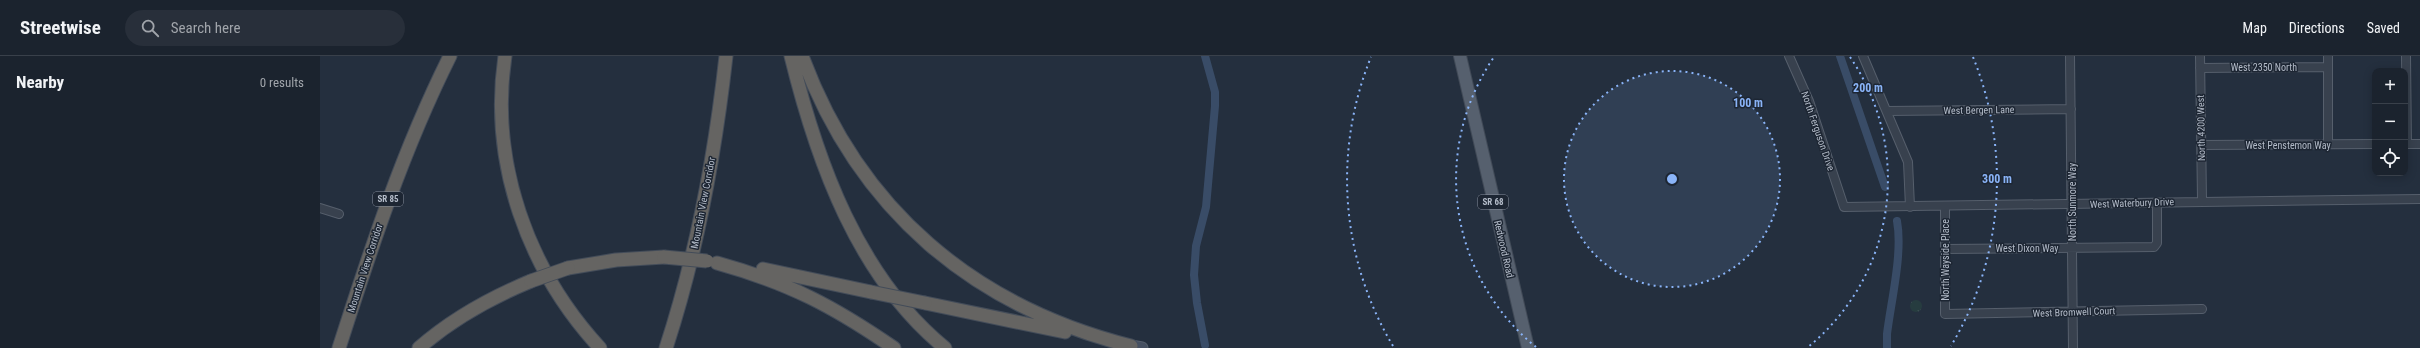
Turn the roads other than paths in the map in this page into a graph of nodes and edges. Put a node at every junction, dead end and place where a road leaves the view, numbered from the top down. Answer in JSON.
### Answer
{"nodes":[{"id":1,"x":450,"y":56,"type":"edge"},
{"id":2,"x":505,"y":56,"type":"edge"},
{"id":3,"x":726,"y":56,"type":"edge"},
{"id":4,"x":791,"y":56,"type":"edge"},
{"id":5,"x":802,"y":56,"type":"edge"},
{"id":6,"x":1460,"y":56,"type":"edge"},
{"id":7,"x":1789,"y":56,"type":"edge"},
{"id":8,"x":1863,"y":56,"type":"edge"},
{"id":9,"x":2070,"y":56,"type":"edge"},
{"id":10,"x":2200,"y":56,"type":"edge"},
{"id":11,"x":2328,"y":56,"type":"edge"},
{"id":12,"x":2406,"y":56,"type":"edge"},
{"id":13,"x":2328,"y":67,"type":"junction"},
{"id":14,"x":2200,"y":68,"type":"junction"},
{"id":15,"x":2071,"y":110,"type":"junction"},
{"id":16,"x":1887,"y":111,"type":"junction"},
{"id":17,"x":2406,"y":140,"type":"edge"},
{"id":18,"x":2372,"y":144,"type":"edge"},
{"id":19,"x":2408,"y":144,"type":"edge"},
{"id":20,"x":2420,"y":144,"type":"edge"},
{"id":21,"x":2201,"y":145,"type":"junction"},
{"id":22,"x":2328,"y":145,"type":"junction"},
{"id":23,"x":2420,"y":199,"type":"edge"},
{"id":24,"x":2202,"y":200,"type":"junction"},
{"id":25,"x":2157,"y":202,"type":"junction"},
{"id":26,"x":2072,"y":205,"type":"junction"},
{"id":27,"x":1944,"y":206,"type":"junction"},
{"id":28,"x":1844,"y":207,"type":"joint"},
{"id":29,"x":1910,"y":207,"type":"junction"},
{"id":30,"x":320,"y":208,"type":"edge"},
{"id":31,"x":339,"y":214,"type":"dead end"},
{"id":32,"x":2072,"y":248,"type":"junction"},
{"id":33,"x":1945,"y":249,"type":"junction"},
{"id":34,"x":712,"y":262,"type":"junction"},
{"id":35,"x":2202,"y":310,"type":"dead end"},
{"id":36,"x":2073,"y":312,"type":"junction"},
{"id":37,"x":1945,"y":314,"type":"joint"},
{"id":38,"x":1137,"y":347,"type":"edge"},
{"id":39,"x":339,"y":348,"type":"edge"},
{"id":40,"x":419,"y":348,"type":"edge"},
{"id":41,"x":600,"y":348,"type":"edge"},
{"id":42,"x":666,"y":348,"type":"edge"},
{"id":43,"x":894,"y":348,"type":"edge"},
{"id":44,"x":945,"y":348,"type":"edge"},
{"id":45,"x":1528,"y":348,"type":"edge"},
{"id":46,"x":2073,"y":348,"type":"edge"}],
"edges":[{"from":1,"to":39,"type":"highway","name":"Mountain View Corridor","number":"SR 85"},
{"from":2,"to":41,"type":"highway"},
{"from":3,"to":42,"type":"highway","name":"Mountain View Corridor"},
{"from":4,"to":44,"type":"highway"},
{"from":5,"to":38,"type":"highway"},
{"from":6,"to":45,"type":"main road","name":"Redwood Road","number":"SR 68"},
{"from":7,"to":28,"type":"street","name":"North Ferguson Drive"},
{"from":8,"to":16,"type":"street"},
{"from":9,"to":15,"type":"street","name":"North Sunmore Way"},
{"from":10,"to":14,"type":"street","name":"North 4200 West"},
{"from":11,"to":13,"type":"street"},
{"from":12,"to":17,"type":"street"},
{"from":13,"to":14,"type":"street","name":"West 2350 North"},
{"from":13,"to":22,"type":"street"},
{"from":14,"to":21,"type":"street","name":"North 4200 West"},
{"from":15,"to":16,"type":"street","name":"West Bergen Lane"},
{"from":15,"to":26,"type":"street","name":"North Sunmore Way"},
{"from":16,"to":29,"type":"street"},
{"from":18,"to":22,"type":"street","name":"West Penstemon Way"},
{"from":19,"to":20,"type":"street"},
{"from":21,"to":22,"type":"street","name":"West Penstemon Way"},
{"from":21,"to":24,"type":"street","name":"North 4200 West"},
{"from":23,"to":24,"type":"street","name":"West Waterbury Drive"},
{"from":24,"to":25,"type":"street","name":"West Waterbury Drive"},
{"from":25,"to":26,"type":"street","name":"West Waterbury Drive"},
{"from":25,"to":32,"type":"street","name":"West Dixon Way"},
{"from":26,"to":27,"type":"street","name":"West Waterbury Drive"},
{"from":26,"to":32,"type":"street","name":"North Sunmore Way"},
{"from":27,"to":29,"type":"street","name":"West Waterbury Drive"},
{"from":27,"to":33,"type":"street","name":"North Wayside Place"},
{"from":28,"to":29,"type":"street","name":"West Waterbury Drive"},
{"from":30,"to":31,"type":"street"},
{"from":32,"to":33,"type":"street","name":"West Dixon Way"},
{"from":32,"to":36,"type":"street","name":"North Sunmore Way"},
{"from":33,"to":37,"type":"street","name":"North Wayside Place"},
{"from":34,"to":38,"type":"highway","bridge":true},
{"from":34,"to":40,"type":"highway","bridge":true},
{"from":34,"to":43,"type":"highway"},
{"from":35,"to":36,"type":"street","name":"West Bromwell Court"},
{"from":36,"to":37,"type":"street","name":"West Bromwell Court"},
{"from":36,"to":46,"type":"street","name":"North Sunmore Way"}]}
